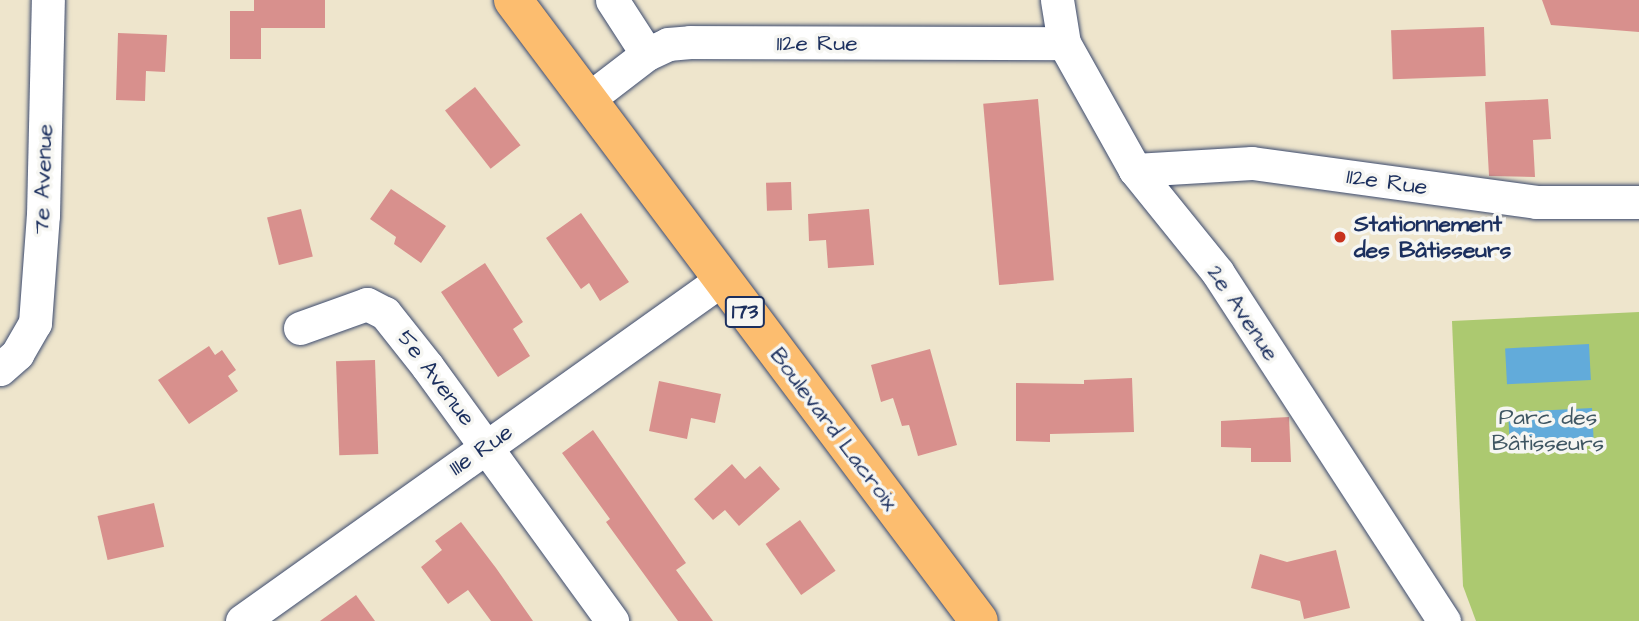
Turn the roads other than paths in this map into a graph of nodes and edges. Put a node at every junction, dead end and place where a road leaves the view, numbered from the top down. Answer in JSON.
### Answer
{"nodes":[{"id":1,"x":48,"y":0,"type":"edge"},
{"id":2,"x":513,"y":0,"type":"edge"},
{"id":3,"x":612,"y":0,"type":"edge"},
{"id":4,"x":1057,"y":0,"type":"edge"},
{"id":5,"x":1064,"y":43,"type":"junction"},
{"id":6,"x":647,"y":54,"type":"junction"},
{"id":7,"x":587,"y":100,"type":"junction"},
{"id":8,"x":1135,"y":170,"type":"junction"},
{"id":9,"x":1639,"y":202,"type":"edge"},
{"id":10,"x":721,"y":280,"type":"junction"},
{"id":11,"x":300,"y":328,"type":"dead end"},
{"id":12,"x":9,"y":361,"type":"edge"},
{"id":13,"x":487,"y":447,"type":"junction"},
{"id":14,"x":253,"y":618,"type":"edge"},
{"id":15,"x":612,"y":621,"type":"edge"},
{"id":16,"x":979,"y":621,"type":"edge"},
{"id":17,"x":1444,"y":621,"type":"edge"}],
"edges":[{"from":1,"to":12,"type":"street","name":"7e Avenue"},
{"from":2,"to":7,"type":"main road","name":"Boulevard Lacroix","number":"173"},
{"from":3,"to":6,"type":"street"},
{"from":4,"to":5,"type":"street","name":"2e Avenue"},
{"from":5,"to":6,"type":"street","name":"112e Rue"},
{"from":5,"to":8,"type":"street","name":"2e Avenue"},
{"from":6,"to":7,"type":"street","name":"112e Rue"},
{"from":7,"to":10,"type":"main road","name":"Boulevard Lacroix","number":"173"},
{"from":8,"to":9,"type":"street","name":"112e Rue"},
{"from":8,"to":17,"type":"street","name":"2e Avenue"},
{"from":10,"to":13,"type":"street","name":"111e Rue"},
{"from":10,"to":16,"type":"main road","name":"Boulevard Lacroix","number":"173"},
{"from":11,"to":13,"type":"street","name":"5e Avenue"},
{"from":13,"to":14,"type":"street","name":"111e Rue"},
{"from":13,"to":15,"type":"street","name":"5e Avenue"}]}
